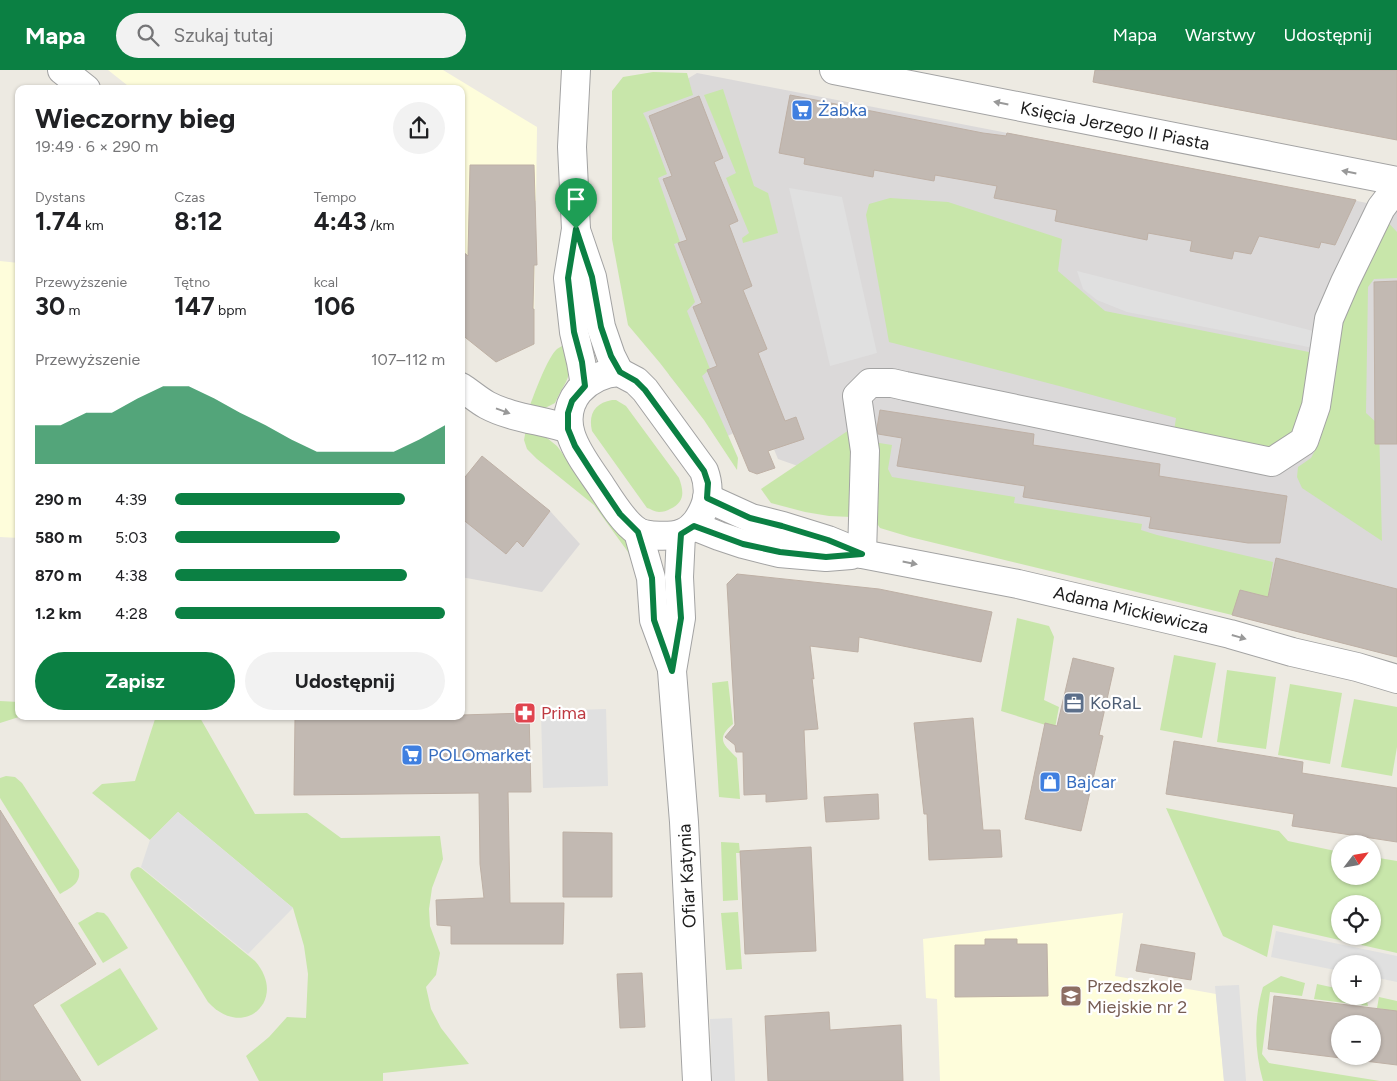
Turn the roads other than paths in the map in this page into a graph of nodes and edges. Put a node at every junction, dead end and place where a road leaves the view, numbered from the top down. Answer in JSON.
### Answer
{"nodes":[{"id":1,"x":62,"y":70,"type":"edge"},
{"id":2,"x":576,"y":70,"type":"edge"},
{"id":3,"x":834,"y":70,"type":"edge"},
{"id":4,"x":81,"y":85,"type":"edge"},
{"id":5,"x":1397,"y":181,"type":"edge"},
{"id":6,"x":1397,"y":187,"type":"edge"},
{"id":7,"x":576,"y":229,"type":"junction"},
{"id":8,"x":620,"y":372,"type":"junction"},
{"id":9,"x":585,"y":386,"type":"junction"},
{"id":10,"x":465,"y":390,"type":"edge"},
{"id":11,"x":568,"y":429,"type":"junction"},
{"id":12,"x":707,"y":498,"type":"junction"},
{"id":13,"x":688,"y":530,"type":"junction"},
{"id":14,"x":638,"y":532,"type":"junction"},
{"id":15,"x":862,"y":554,"type":"junction"},
{"id":16,"x":672,"y":671,"type":"junction"},
{"id":17,"x":1397,"y":679,"type":"edge"},
{"id":18,"x":697,"y":1081,"type":"edge"}],
"edges":[{"from":1,"to":4,"type":"street"},
{"from":2,"to":7,"type":"street"},
{"from":5,"to":3,"type":"street","name":"Księcia Jerzego II Piasta","one_way":true},
{"from":6,"to":15,"type":"street"},
{"from":7,"to":8,"type":"street"},
{"from":7,"to":9,"type":"street"},
{"from":8,"to":9,"type":"street"},
{"from":8,"to":12,"type":"street"},
{"from":9,"to":11,"type":"street"},
{"from":10,"to":11,"type":"street","one_way":true},
{"from":11,"to":14,"type":"street"},
{"from":12,"to":13,"type":"street"},
{"from":12,"to":15,"type":"street","name":"Adama Mickiewicza"},
{"from":13,"to":14,"type":"street"},
{"from":13,"to":15,"type":"street","name":"Adama Mickiewicza"},
{"from":13,"to":16,"type":"street","name":"Ofiar Katynia"},
{"from":14,"to":16,"type":"street","name":"Ofiar Katynia"},
{"from":15,"to":17,"type":"street","name":"Adama Mickiewicza","one_way":true},
{"from":16,"to":18,"type":"street","name":"Ofiar Katynia"}]}
